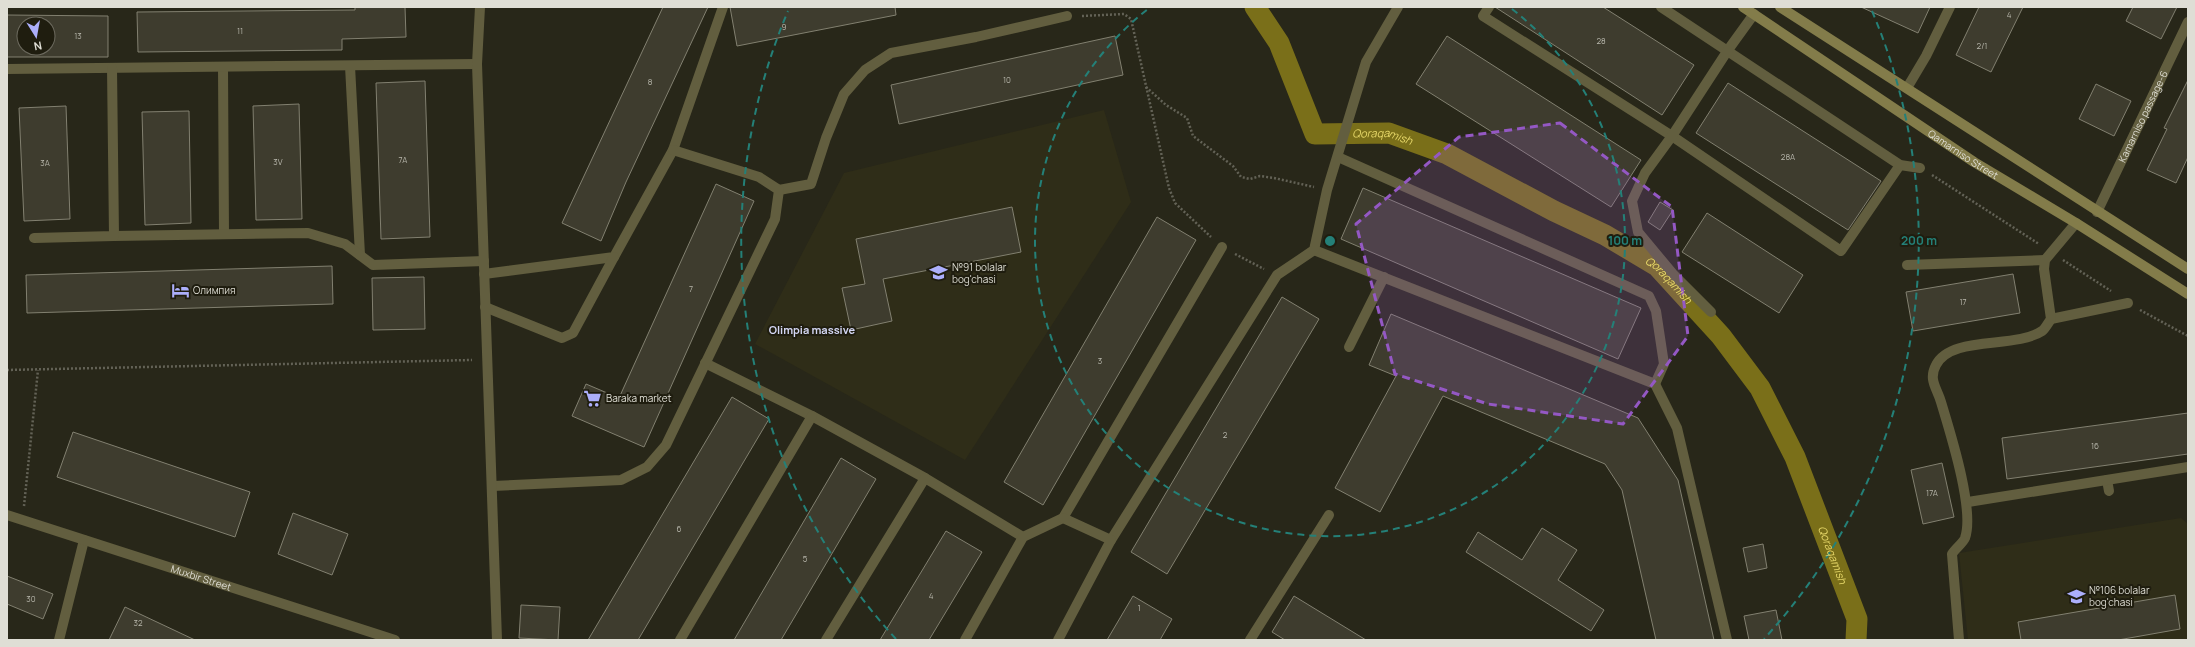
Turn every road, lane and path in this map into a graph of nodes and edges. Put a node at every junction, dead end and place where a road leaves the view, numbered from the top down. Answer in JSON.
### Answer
{"nodes":[{"id":1,"x":480,"y":7,"type":"edge"},
{"id":2,"x":723,"y":7,"type":"edge"},
{"id":3,"x":1398,"y":7,"type":"edge"},
{"id":4,"x":1488,"y":7,"type":"edge"},
{"id":5,"x":1661,"y":7,"type":"edge"},
{"id":6,"x":1743,"y":7,"type":"edge"},
{"id":7,"x":1780,"y":7,"type":"edge"},
{"id":8,"x":1950,"y":7,"type":"edge"},
{"id":9,"x":1754,"y":14,"type":"junction"},
{"id":10,"x":1067,"y":16,"type":"joint"},
{"id":11,"x":2188,"y":22,"type":"edge"},
{"id":12,"x":1728,"y":50,"type":"junction"},
{"id":13,"x":477,"y":64,"type":"junction"},
{"id":14,"x":350,"y":66,"type":"junction"},
{"id":15,"x":112,"y":68,"type":"junction"},
{"id":16,"x":223,"y":68,"type":"junction"},
{"id":17,"x":7,"y":69,"type":"edge"},
{"id":18,"x":1146,"y":87,"type":"junction"},
{"id":19,"x":1907,"y":88,"type":"junction"},
{"id":20,"x":1672,"y":136,"type":"junction"},
{"id":21,"x":673,"y":150,"type":"junction"},
{"id":22,"x":1338,"y":157,"type":"junction"},
{"id":23,"x":1900,"y":165,"type":"junction"},
{"id":24,"x":1920,"y":168,"type":"dead end"},
{"id":25,"x":779,"y":190,"type":"junction"},
{"id":26,"x":1327,"y":190,"type":"junction"},
{"id":27,"x":2097,"y":212,"type":"junction"},
{"id":28,"x":2076,"y":223,"type":"junction"},
{"id":29,"x":224,"y":234,"type":"junction"},
{"id":30,"x":114,"y":236,"type":"junction"},
{"id":31,"x":34,"y":238,"type":"dead end"},
{"id":32,"x":1222,"y":247,"type":"junction"},
{"id":33,"x":1314,"y":250,"type":"junction"},
{"id":34,"x":360,"y":255,"type":"junction"},
{"id":35,"x":614,"y":257,"type":"junction"},
{"id":36,"x":2045,"y":260,"type":"junction"},
{"id":37,"x":484,"y":261,"type":"junction"},
{"id":38,"x":1907,"y":265,"type":"dead end"},
{"id":39,"x":2188,"y":269,"type":"edge"},
{"id":40,"x":484,"y":274,"type":"junction"},
{"id":41,"x":1277,"y":275,"type":"junction"},
{"id":42,"x":1384,"y":277,"type":"junction"},
{"id":43,"x":2188,"y":294,"type":"edge"},
{"id":44,"x":2128,"y":302,"type":"dead end"},
{"id":45,"x":485,"y":307,"type":"junction"},
{"id":46,"x":1711,"y":312,"type":"dead end"},
{"id":47,"x":2051,"y":319,"type":"junction"},
{"id":48,"x":1349,"y":347,"type":"dead end"},
{"id":49,"x":487,"y":360,"type":"junction"},
{"id":50,"x":705,"y":363,"type":"junction"},
{"id":51,"x":7,"y":370,"type":"edge"},
{"id":52,"x":38,"y":370,"type":"junction"},
{"id":53,"x":1655,"y":384,"type":"junction"},
{"id":54,"x":812,"y":416,"type":"junction"},
{"id":55,"x":2188,"y":467,"type":"edge"},
{"id":56,"x":925,"y":478,"type":"junction"},
{"id":57,"x":2107,"y":480,"type":"junction"},
{"id":58,"x":493,"y":486,"type":"junction"},
{"id":59,"x":2109,"y":491,"type":"dead end"},
{"id":60,"x":1968,"y":502,"type":"junction"},
{"id":61,"x":7,"y":515,"type":"edge"},
{"id":62,"x":1329,"y":515,"type":"dead end"},
{"id":63,"x":1064,"y":518,"type":"junction"},
{"id":64,"x":23,"y":520,"type":"junction"},
{"id":65,"x":1023,"y":537,"type":"junction"},
{"id":66,"x":84,"y":540,"type":"junction"},
{"id":67,"x":1112,"y":540,"type":"junction"},
{"id":68,"x":59,"y":640,"type":"edge"},
{"id":69,"x":395,"y":640,"type":"edge"},
{"id":70,"x":497,"y":640,"type":"edge"},
{"id":71,"x":680,"y":640,"type":"edge"},
{"id":72,"x":826,"y":640,"type":"edge"},
{"id":73,"x":965,"y":640,"type":"edge"},
{"id":74,"x":1058,"y":640,"type":"edge"},
{"id":75,"x":1250,"y":640,"type":"edge"},
{"id":76,"x":1727,"y":640,"type":"edge"},
{"id":77,"x":1959,"y":640,"type":"edge"}],
"edges":[{"from":1,"to":13,"type":"street"},
{"from":2,"to":21,"type":"street"},
{"from":3,"to":22,"type":"street"},
{"from":4,"to":20,"type":"street"},
{"from":5,"to":12,"type":"street"},
{"from":6,"to":9,"type":"main road","name":"Qamarniso Street"},
{"from":7,"to":19,"type":"main road"},
{"from":8,"to":19,"type":"street"},
{"from":9,"to":12,"type":"street"},
{"from":9,"to":28,"type":"main road","name":"Qamarniso Street"},
{"from":10,"to":18,"type":"path"},
{"from":10,"to":25,"type":"street"},
{"from":11,"to":27,"type":"street","name":"Kamarniso passage-6"},
{"from":12,"to":20,"type":"street"},
{"from":12,"to":23,"type":"street"},
{"from":13,"to":14,"type":"street"},
{"from":13,"to":37,"type":"street"},
{"from":14,"to":16,"type":"street"},
{"from":14,"to":34,"type":"street"},
{"from":15,"to":16,"type":"street"},
{"from":15,"to":17,"type":"street"},
{"from":15,"to":30,"type":"street"},
{"from":16,"to":29,"type":"street"},
{"from":18,"to":26,"type":"path"},
{"from":18,"to":32,"type":"path"},
{"from":19,"to":27,"type":"main road"},
{"from":20,"to":23,"type":"street"},
{"from":20,"to":46,"type":"street"},
{"from":21,"to":25,"type":"street"},
{"from":21,"to":35,"type":"street"},
{"from":22,"to":26,"type":"street"},
{"from":22,"to":53,"type":"street"},
{"from":23,"to":24,"type":"street"},
{"from":25,"to":50,"type":"street"},
{"from":26,"to":33,"type":"street"},
{"from":27,"to":39,"type":"main road"},
{"from":28,"to":36,"type":"street"},
{"from":28,"to":43,"type":"main road","name":"Qamarniso Street"},
{"from":29,"to":30,"type":"street"},
{"from":29,"to":34,"type":"street"},
{"from":30,"to":31,"type":"street"},
{"from":32,"to":41,"type":"path"},
{"from":32,"to":63,"type":"street"},
{"from":33,"to":41,"type":"street"},
{"from":33,"to":42,"type":"street"},
{"from":34,"to":37,"type":"street"},
{"from":35,"to":40,"type":"street"},
{"from":35,"to":45,"type":"street"},
{"from":36,"to":38,"type":"street"},
{"from":36,"to":47,"type":"street"},
{"from":37,"to":40,"type":"street"},
{"from":40,"to":45,"type":"street"},
{"from":41,"to":67,"type":"street"},
{"from":42,"to":48,"type":"street"},
{"from":42,"to":53,"type":"street"},
{"from":44,"to":47,"type":"street"},
{"from":45,"to":49,"type":"street"},
{"from":47,"to":60,"type":"street"},
{"from":49,"to":52,"type":"path"},
{"from":49,"to":58,"type":"street"},
{"from":50,"to":54,"type":"street"},
{"from":50,"to":58,"type":"street"},
{"from":51,"to":52,"type":"path"},
{"from":52,"to":64,"type":"path"},
{"from":53,"to":76,"type":"street"},
{"from":54,"to":56,"type":"street"},
{"from":54,"to":71,"type":"street"},
{"from":55,"to":57,"type":"street"},
{"from":56,"to":65,"type":"street"},
{"from":56,"to":72,"type":"street"},
{"from":57,"to":59,"type":"street"},
{"from":57,"to":60,"type":"street"},
{"from":58,"to":70,"type":"street"},
{"from":60,"to":77,"type":"street"},
{"from":61,"to":64,"type":"street","name":"Muxbir Street"},
{"from":62,"to":75,"type":"street"},
{"from":63,"to":65,"type":"street"},
{"from":63,"to":67,"type":"street"},
{"from":64,"to":66,"type":"street","name":"Muxbir Street"},
{"from":65,"to":73,"type":"street"},
{"from":66,"to":68,"type":"street"},
{"from":66,"to":69,"type":"street","name":"Muxbir Street"},
{"from":67,"to":74,"type":"street"}]}
